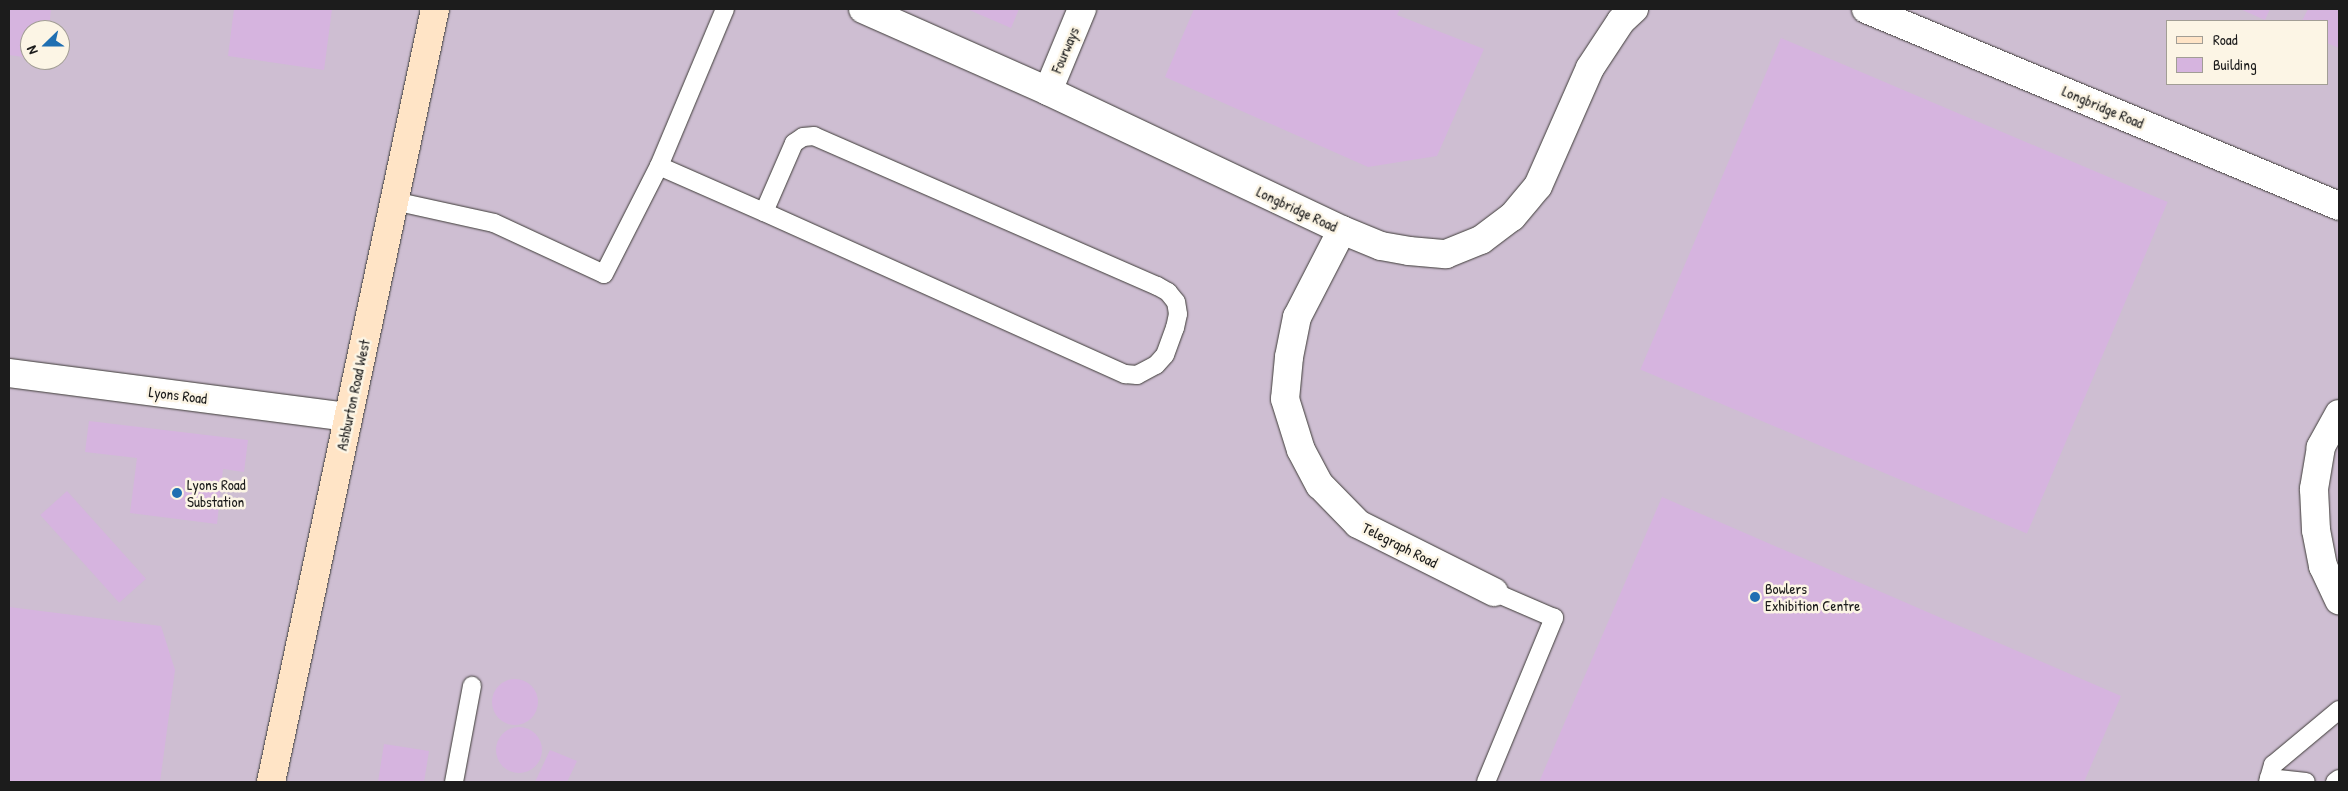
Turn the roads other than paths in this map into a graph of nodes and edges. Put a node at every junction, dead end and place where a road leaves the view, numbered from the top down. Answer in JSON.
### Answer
{"nodes":[{"id":1,"x":434,"y":9,"type":"edge"},
{"id":2,"x":725,"y":9,"type":"edge"},
{"id":3,"x":863,"y":9,"type":"edge"},
{"id":4,"x":1082,"y":9,"type":"edge"},
{"id":5,"x":1634,"y":9,"type":"edge"},
{"id":6,"x":1866,"y":9,"type":"edge"},
{"id":7,"x":1048,"y":91,"type":"junction"},
{"id":8,"x":659,"y":166,"type":"junction"},
{"id":9,"x":394,"y":201,"type":"junction"},
{"id":10,"x":2339,"y":206,"type":"edge"},
{"id":11,"x":764,"y":212,"type":"junction"},
{"id":12,"x":1342,"y":230,"type":"junction"},
{"id":13,"x":9,"y":373,"type":"edge"},
{"id":14,"x":2339,"y":414,"type":"edge"},
{"id":15,"x":348,"y":417,"type":"junction"},
{"id":16,"x":1494,"y":592,"type":"joint"},
{"id":17,"x":2339,"y":600,"type":"edge"},
{"id":18,"x":472,"y":686,"type":"dead end"},
{"id":19,"x":2339,"y":710,"type":"edge"},
{"id":20,"x":2339,"y":778,"type":"edge"},
{"id":21,"x":2268,"y":780,"type":"edge"},
{"id":22,"x":271,"y":782,"type":"edge"},
{"id":23,"x":454,"y":782,"type":"edge"},
{"id":24,"x":1486,"y":782,"type":"edge"},
{"id":25,"x":2306,"y":782,"type":"edge"},
{"id":26,"x":2335,"y":782,"type":"edge"}],
"edges":[{"from":1,"to":9,"type":"main road","name":"Ashburton Road West"},
{"from":2,"to":8,"type":"lane"},
{"from":3,"to":7,"type":"street","name":"Longbridge Road"},
{"from":4,"to":7,"type":"street","name":"Fourways"},
{"from":5,"to":12,"type":"street","name":"Longbridge Road"},
{"from":6,"to":10,"type":"street","name":"Longbridge Road"},
{"from":7,"to":12,"type":"street","name":"Longbridge Road"},
{"from":8,"to":9,"type":"lane"},
{"from":8,"to":11,"type":"lane"},
{"from":9,"to":15,"type":"main road","name":"Ashburton Road West"},
{"from":11,"to":11,"type":"lane"},
{"from":12,"to":16,"type":"street","name":"Telegraph Road"},
{"from":13,"to":15,"type":"street","name":"Lyons Road"},
{"from":14,"to":17,"type":"street"},
{"from":15,"to":22,"type":"main road","name":"Ashburton Road West"},
{"from":16,"to":24,"type":"lane"},
{"from":18,"to":23,"type":"lane"},
{"from":19,"to":21,"type":"lane"},
{"from":20,"to":26,"type":"lane"},
{"from":21,"to":25,"type":"lane"}]}
